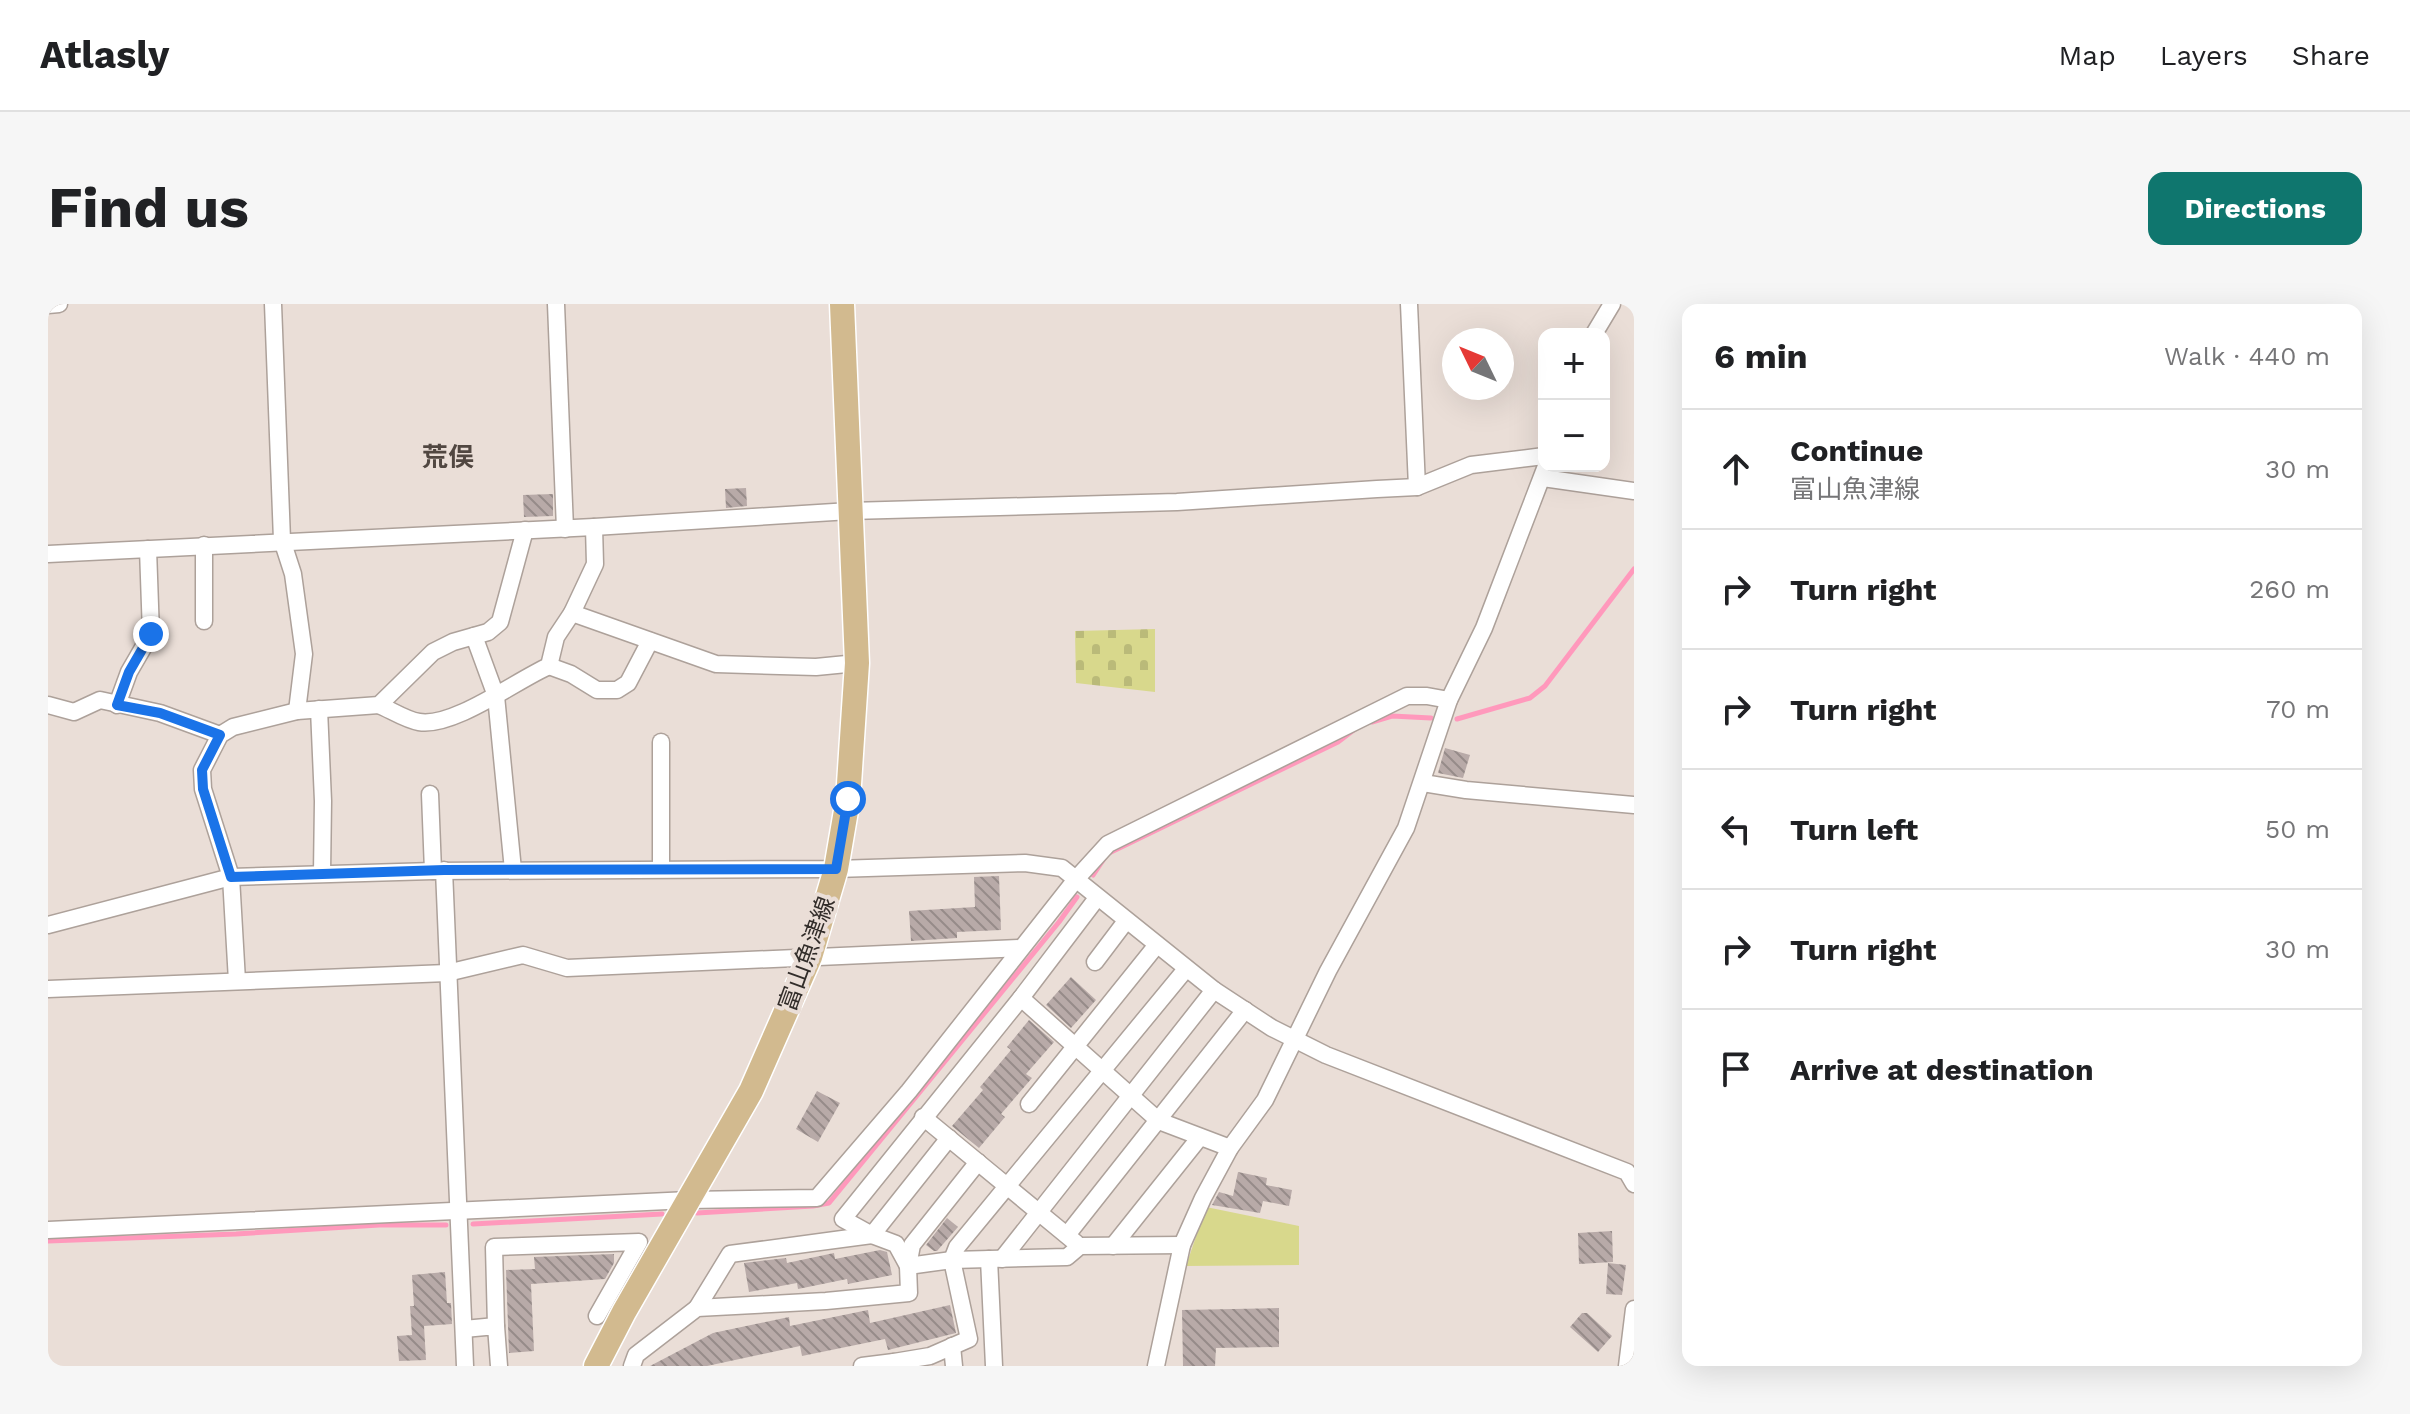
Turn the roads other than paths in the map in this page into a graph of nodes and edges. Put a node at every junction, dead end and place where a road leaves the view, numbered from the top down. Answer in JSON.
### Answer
{"nodes":[{"id":1,"x":59,"y":304,"type":"edge"},
{"id":2,"x":273,"y":304,"type":"edge"},
{"id":3,"x":556,"y":304,"type":"edge"},
{"id":4,"x":842,"y":304,"type":"edge"},
{"id":5,"x":1409,"y":304,"type":"edge"},
{"id":6,"x":1612,"y":304,"type":"edge"},
{"id":7,"x":48,"y":305,"type":"edge"},
{"id":8,"x":1598,"y":328,"type":"edge"},
{"id":9,"x":1538,"y":457,"type":"edge"},
{"id":10,"x":1544,"y":472,"type":"edge"},
{"id":11,"x":1417,"y":487,"type":"junction"},
{"id":12,"x":1634,"y":491,"type":"edge"},
{"id":13,"x":850,"y":511,"type":"junction"},
{"id":14,"x":594,"y":527,"type":"junction"},
{"id":15,"x":565,"y":529,"type":"junction"},
{"id":16,"x":525,"y":530,"type":"junction"},
{"id":17,"x":282,"y":540,"type":"junction"},
{"id":18,"x":204,"y":545,"type":"junction"},
{"id":19,"x":148,"y":549,"type":"junction"},
{"id":20,"x":48,"y":554,"type":"edge"},
{"id":21,"x":572,"y":613,"type":"junction"},
{"id":22,"x":204,"y":621,"type":"dead end"},
{"id":23,"x":474,"y":636,"type":"junction"},
{"id":24,"x":650,"y":641,"type":"junction"},
{"id":25,"x":857,"y":663,"type":"junction"},
{"id":26,"x":549,"y":666,"type":"junction"},
{"id":27,"x":496,"y":696,"type":"junction"},
{"id":28,"x":1449,"y":700,"type":"junction"},
{"id":29,"x":48,"y":705,"type":"edge"},
{"id":30,"x":117,"y":705,"type":"junction"},
{"id":31,"x":379,"y":705,"type":"junction"},
{"id":32,"x":319,"y":709,"type":"junction"},
{"id":33,"x":297,"y":711,"type":"junction"},
{"id":34,"x":220,"y":735,"type":"junction"},
{"id":35,"x":661,"y":742,"type":"dead end"},
{"id":36,"x":1423,"y":783,"type":"junction"},
{"id":37,"x":430,"y":794,"type":"dead end"},
{"id":38,"x":1634,"y":805,"type":"edge"},
{"id":39,"x":661,"y":868,"type":"junction"},
{"id":40,"x":836,"y":869,"type":"junction"},
{"id":41,"x":438,"y":870,"type":"junction"},
{"id":42,"x":513,"y":870,"type":"junction"},
{"id":43,"x":322,"y":873,"type":"junction"},
{"id":44,"x":231,"y":877,"type":"junction"},
{"id":45,"x":1077,"y":878,"type":"junction"},
{"id":46,"x":1097,"y":898,"type":"junction"},
{"id":47,"x":1126,"y":921,"type":"junction"},
{"id":48,"x":48,"y":925,"type":"edge"},
{"id":49,"x":1156,"y":946,"type":"junction"},
{"id":50,"x":1021,"y":948,"type":"junction"},
{"id":51,"x":810,"y":957,"type":"junction"},
{"id":52,"x":1095,"y":962,"type":"dead end"},
{"id":53,"x":1186,"y":969,"type":"junction"},
{"id":54,"x":447,"y":973,"type":"junction"},
{"id":55,"x":237,"y":981,"type":"junction"},
{"id":56,"x":48,"y":989,"type":"edge"},
{"id":57,"x":1214,"y":990,"type":"junction"},
{"id":58,"x":1021,"y":998,"type":"junction"},
{"id":59,"x":1245,"y":1010,"type":"junction"},
{"id":60,"x":1295,"y":1040,"type":"junction"},
{"id":61,"x":1075,"y":1046,"type":"junction"},
{"id":62,"x":1103,"y":1071,"type":"junction"},
{"id":63,"x":1131,"y":1096,"type":"junction"},
{"id":64,"x":1029,"y":1104,"type":"dead end"},
{"id":65,"x":923,"y":1117,"type":"junction"},
{"id":66,"x":1159,"y":1121,"type":"junction"},
{"id":67,"x":1200,"y":1137,"type":"junction"},
{"id":68,"x":949,"y":1138,"type":"junction"},
{"id":69,"x":1230,"y":1148,"type":"junction"},
{"id":70,"x":978,"y":1162,"type":"junction"},
{"id":71,"x":1634,"y":1184,"type":"edge"},
{"id":72,"x":1007,"y":1185,"type":"junction"},
{"id":73,"x":689,"y":1200,"type":"junction"},
{"id":74,"x":1038,"y":1210,"type":"junction"},
{"id":75,"x":459,"y":1213,"type":"junction"},
{"id":76,"x":48,"y":1230,"type":"edge"},
{"id":77,"x":872,"y":1235,"type":"junction"},
{"id":78,"x":1074,"y":1241,"type":"junction"},
{"id":79,"x":651,"y":1244,"type":"junction"},
{"id":80,"x":1182,"y":1245,"type":"junction"},
{"id":81,"x":1113,"y":1246,"type":"junction"},
{"id":82,"x":996,"y":1259,"type":"junction"},
{"id":83,"x":952,"y":1260,"type":"junction"},
{"id":84,"x":908,"y":1266,"type":"junction"},
{"id":85,"x":697,"y":1308,"type":"junction"},
{"id":86,"x":1634,"y":1309,"type":"edge"},
{"id":87,"x":597,"y":1316,"type":"dead end"},
{"id":88,"x":496,"y":1326,"type":"junction"},
{"id":89,"x":464,"y":1329,"type":"junction"},
{"id":90,"x":952,"y":1346,"type":"junction"},
{"id":91,"x":922,"y":1362,"type":"edge"},
{"id":92,"x":894,"y":1364,"type":"edge"},
{"id":93,"x":465,"y":1366,"type":"edge"},
{"id":94,"x":499,"y":1366,"type":"edge"},
{"id":95,"x":596,"y":1366,"type":"edge"},
{"id":96,"x":632,"y":1366,"type":"edge"},
{"id":97,"x":862,"y":1366,"type":"edge"},
{"id":98,"x":954,"y":1366,"type":"edge"},
{"id":99,"x":994,"y":1366,"type":"edge"},
{"id":100,"x":1156,"y":1366,"type":"edge"},
{"id":101,"x":1627,"y":1366,"type":"edge"}],
"edges":[{"from":1,"to":7,"type":"street"},
{"from":2,"to":17,"type":"street"},
{"from":3,"to":15,"type":"street"},
{"from":4,"to":13,"type":"main road","name":"富山魚津線"},
{"from":5,"to":11,"type":"street"},
{"from":6,"to":8,"type":"street"},
{"from":9,"to":11,"type":"street"},
{"from":10,"to":12,"type":"street"},
{"from":10,"to":28,"type":"street"},
{"from":11,"to":13,"type":"street"},
{"from":13,"to":14,"type":"street"},
{"from":13,"to":25,"type":"main road","name":"富山魚津線"},
{"from":14,"to":15,"type":"street"},
{"from":14,"to":21,"type":"street"},
{"from":15,"to":16,"type":"street"},
{"from":16,"to":17,"type":"street"},
{"from":16,"to":23,"type":"street"},
{"from":17,"to":18,"type":"street"},
{"from":17,"to":33,"type":"street"},
{"from":18,"to":19,"type":"street"},
{"from":18,"to":22,"type":"street"},
{"from":19,"to":20,"type":"street"},
{"from":19,"to":30,"type":"street"},
{"from":21,"to":24,"type":"street"},
{"from":21,"to":26,"type":"street"},
{"from":23,"to":27,"type":"street"},
{"from":23,"to":31,"type":"street"},
{"from":24,"to":25,"type":"street"},
{"from":24,"to":26,"type":"street"},
{"from":25,"to":40,"type":"main road","name":"富山魚津線"},
{"from":26,"to":27,"type":"street"},
{"from":27,"to":31,"type":"street"},
{"from":27,"to":42,"type":"street"},
{"from":28,"to":36,"type":"street"},
{"from":28,"to":45,"type":"street"},
{"from":29,"to":30,"type":"street"},
{"from":30,"to":34,"type":"street"},
{"from":31,"to":32,"type":"street"},
{"from":32,"to":33,"type":"street"},
{"from":32,"to":43,"type":"street"},
{"from":33,"to":34,"type":"street"},
{"from":34,"to":44,"type":"street"},
{"from":35,"to":39,"type":"street"},
{"from":36,"to":38,"type":"street"},
{"from":36,"to":60,"type":"street"},
{"from":37,"to":41,"type":"street"},
{"from":39,"to":40,"type":"street"},
{"from":39,"to":42,"type":"street"},
{"from":40,"to":45,"type":"street"},
{"from":40,"to":51,"type":"main road","name":"富山魚津線"},
{"from":41,"to":42,"type":"street"},
{"from":41,"to":43,"type":"street"},
{"from":41,"to":54,"type":"street"},
{"from":43,"to":44,"type":"street"},
{"from":44,"to":48,"type":"street"},
{"from":44,"to":55,"type":"street"},
{"from":45,"to":46,"type":"street"},
{"from":45,"to":50,"type":"street"},
{"from":46,"to":47,"type":"street"},
{"from":46,"to":58,"type":"street"},
{"from":47,"to":49,"type":"street"},
{"from":47,"to":52,"type":"street"},
{"from":49,"to":53,"type":"street"},
{"from":49,"to":61,"type":"street"},
{"from":50,"to":51,"type":"street"},
{"from":50,"to":73,"type":"street"},
{"from":51,"to":54,"type":"street"},
{"from":51,"to":73,"type":"main road","name":"富山魚津線"},
{"from":53,"to":57,"type":"street"},
{"from":53,"to":62,"type":"street"},
{"from":54,"to":55,"type":"street"},
{"from":54,"to":75,"type":"street"},
{"from":55,"to":56,"type":"street"},
{"from":57,"to":59,"type":"street"},
{"from":57,"to":63,"type":"street"},
{"from":58,"to":61,"type":"street"},
{"from":58,"to":65,"type":"street"},
{"from":59,"to":60,"type":"street"},
{"from":59,"to":66,"type":"street"},
{"from":60,"to":69,"type":"street"},
{"from":60,"to":71,"type":"street"},
{"from":61,"to":62,"type":"street"},
{"from":61,"to":64,"type":"street"},
{"from":62,"to":63,"type":"street"},
{"from":62,"to":72,"type":"street"},
{"from":63,"to":66,"type":"street"},
{"from":63,"to":74,"type":"street"},
{"from":65,"to":68,"type":"street"},
{"from":65,"to":77,"type":"street"},
{"from":66,"to":67,"type":"street"},
{"from":66,"to":78,"type":"street"},
{"from":67,"to":69,"type":"street"},
{"from":67,"to":81,"type":"street"},
{"from":68,"to":70,"type":"street"},
{"from":68,"to":77,"type":"street"},
{"from":69,"to":80,"type":"street"},
{"from":70,"to":72,"type":"street"},
{"from":70,"to":84,"type":"street"},
{"from":72,"to":74,"type":"street"},
{"from":72,"to":83,"type":"street"},
{"from":73,"to":75,"type":"street"},
{"from":73,"to":79,"type":"main road","name":"富山魚津線"},
{"from":74,"to":78,"type":"street"},
{"from":74,"to":82,"type":"street"},
{"from":75,"to":76,"type":"street"},
{"from":75,"to":89,"type":"street"},
{"from":77,"to":84,"type":"street"},
{"from":77,"to":85,"type":"street"},
{"from":78,"to":81,"type":"street"},
{"from":78,"to":82,"type":"street"},
{"from":79,"to":87,"type":"street"},
{"from":79,"to":88,"type":"street"},
{"from":79,"to":95,"type":"main road","name":"富山魚津線"},
{"from":80,"to":81,"type":"street"},
{"from":80,"to":100,"type":"street"},
{"from":82,"to":83,"type":"street"},
{"from":82,"to":99,"type":"street"},
{"from":83,"to":84,"type":"street"},
{"from":83,"to":90,"type":"street"},
{"from":84,"to":85,"type":"street"},
{"from":85,"to":96,"type":"street"},
{"from":86,"to":101,"type":"street"},
{"from":88,"to":89,"type":"street"},
{"from":88,"to":94,"type":"street"},
{"from":89,"to":93,"type":"street"},
{"from":90,"to":91,"type":"street"},
{"from":90,"to":98,"type":"street"},
{"from":91,"to":92,"type":"street"},
{"from":92,"to":97,"type":"street"}]}
